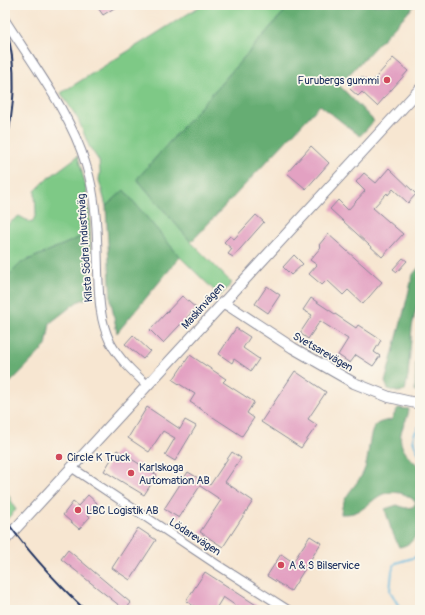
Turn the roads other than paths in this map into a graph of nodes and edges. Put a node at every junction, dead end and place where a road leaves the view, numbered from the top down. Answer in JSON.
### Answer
{"nodes":[{"id":1,"x":5,"y":20,"type":"edge"},
{"id":2,"x":420,"y":89,"type":"edge"},
{"id":3,"x":223,"y":302,"type":"junction"},
{"id":4,"x":147,"y":385,"type":"junction"},
{"id":5,"x":420,"y":404,"type":"edge"},
{"id":6,"x":72,"y":468,"type":"junction"},
{"id":7,"x":5,"y":540,"type":"edge"},
{"id":8,"x":288,"y":610,"type":"edge"}],
"edges":[{"from":1,"to":4,"type":"street","name":"Kilsta Södra Industriväg"},
{"from":2,"to":3,"type":"street","name":"Maskinvägen"},
{"from":3,"to":4,"type":"street","name":"Maskinvägen"},
{"from":3,"to":5,"type":"street","name":"Svetsarevägen"},
{"from":4,"to":6,"type":"street","name":"Maskinvägen"},
{"from":6,"to":7,"type":"street","name":"Maskinvägen"},
{"from":6,"to":8,"type":"street","name":"Lödarevägen"}]}
